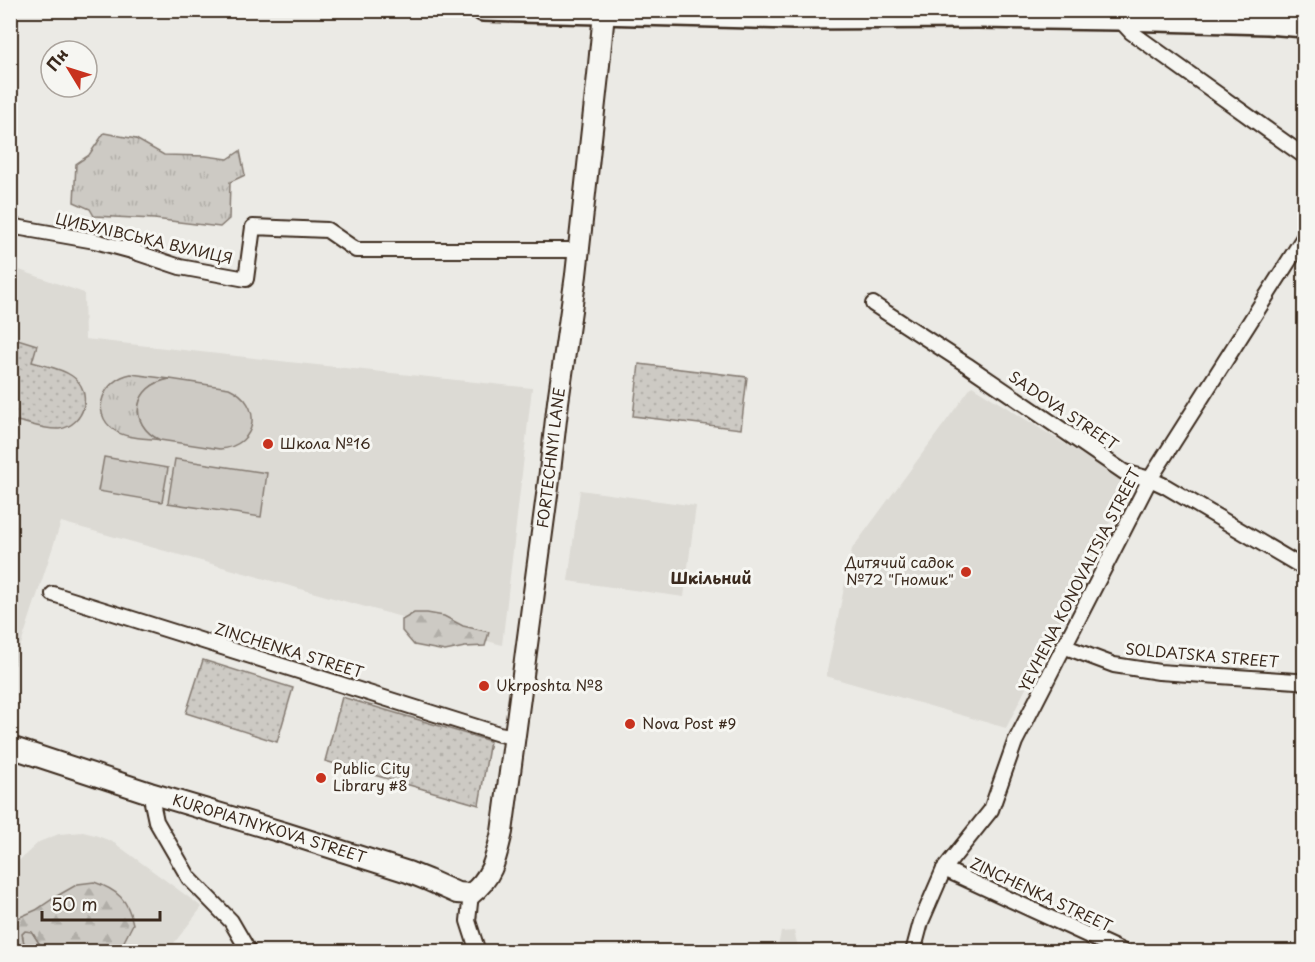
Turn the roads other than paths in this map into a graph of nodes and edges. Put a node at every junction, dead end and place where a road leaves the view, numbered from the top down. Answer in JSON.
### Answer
{"nodes":[{"id":1,"x":483,"y":10,"type":"edge"},
{"id":2,"x":579,"y":12,"type":"edge"},
{"id":3,"x":604,"y":13,"type":"junction"},
{"id":4,"x":793,"y":14,"type":"edge"},
{"id":5,"x":1269,"y":17,"type":"edge"},
{"id":6,"x":1119,"y":19,"type":"junction"},
{"id":7,"x":1305,"y":26,"type":"edge"},
{"id":8,"x":1305,"y":156,"type":"edge"},
{"id":9,"x":10,"y":226,"type":"edge"},
{"id":10,"x":1305,"y":237,"type":"edge"},
{"id":11,"x":579,"y":250,"type":"junction"},
{"id":12,"x":873,"y":303,"type":"dead end"},
{"id":13,"x":1150,"y":479,"type":"junction"},
{"id":14,"x":1305,"y":568,"type":"edge"},
{"id":15,"x":53,"y":594,"type":"dead end"},
{"id":16,"x":1064,"y":646,"type":"junction"},
{"id":17,"x":1305,"y":682,"type":"edge"},
{"id":18,"x":515,"y":737,"type":"junction"},
{"id":19,"x":10,"y":747,"type":"edge"},
{"id":20,"x":150,"y":793,"type":"junction"},
{"id":21,"x":944,"y":869,"type":"junction"},
{"id":22,"x":471,"y":894,"type":"junction"},
{"id":23,"x":249,"y":951,"type":"edge"},
{"id":24,"x":478,"y":951,"type":"edge"},
{"id":25,"x":913,"y":951,"type":"edge"},
{"id":26,"x":1124,"y":951,"type":"edge"}],
"edges":[{"from":1,"to":2,"type":"main road"},
{"from":2,"to":3,"type":"main road"},
{"from":3,"to":4,"type":"main road"},
{"from":3,"to":11,"type":"street","name":"FORTECHNYI LANE"},
{"from":4,"to":6,"type":"main road"},
{"from":5,"to":6,"type":"main road"},
{"from":5,"to":7,"type":"main road"},
{"from":6,"to":8,"type":"street"},
{"from":9,"to":11,"type":"street","name":"ЦИБУЛІВСЬКА ВУЛИЦЯ"},
{"from":10,"to":13,"type":"street","name":"YEVHENA KONOVALTSIA STREET"},
{"from":11,"to":18,"type":"street","name":"FORTECHNYI LANE"},
{"from":12,"to":13,"type":"street","name":"SADOVA STREET"},
{"from":13,"to":14,"type":"street","name":"SADOVA STREET"},
{"from":13,"to":16,"type":"street","name":"YEVHENA KONOVALTSIA STREET"},
{"from":15,"to":18,"type":"street","name":"ZINCHENKA STREET"},
{"from":16,"to":17,"type":"street","name":"SOLDATSKA STREET"},
{"from":16,"to":21,"type":"street","name":"YEVHENA KONOVALTSIA STREET"},
{"from":18,"to":22,"type":"street","name":"FORTECHNYI LANE"},
{"from":19,"to":20,"type":"street","name":"KUROPIATNYKOVA STREET"},
{"from":20,"to":22,"type":"street","name":"KUROPIATNYKOVA STREET"},
{"from":20,"to":23,"type":"street"},
{"from":21,"to":25,"type":"street","name":"YEVHENA KONOVALTSIA STREET"},
{"from":21,"to":26,"type":"street","name":"ZINCHENKA STREET"},
{"from":22,"to":24,"type":"street"}]}
